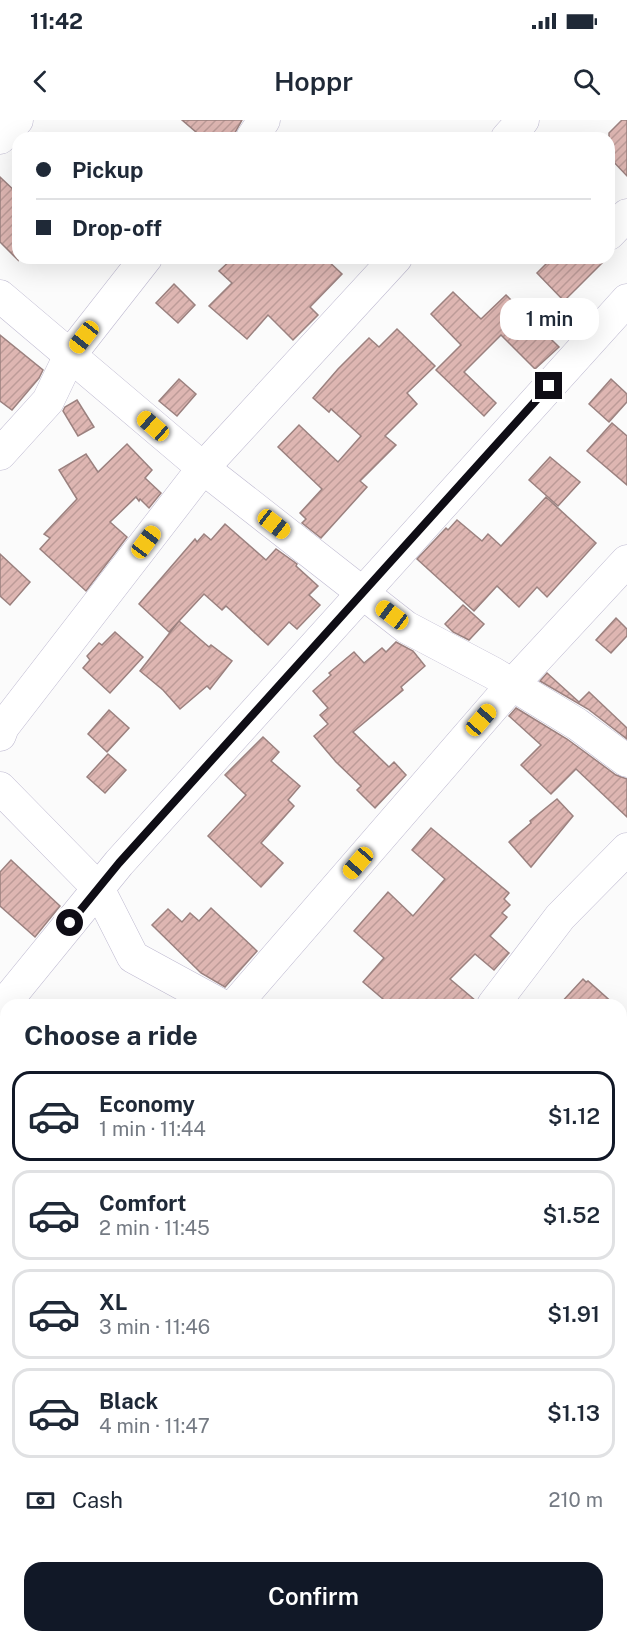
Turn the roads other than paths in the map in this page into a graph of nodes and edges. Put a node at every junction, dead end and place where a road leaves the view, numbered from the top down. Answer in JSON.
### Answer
{"nodes":[{"id":1,"x":17,"y":120,"type":"edge"},
{"id":2,"x":0,"y":138,"type":"edge"},
{"id":3,"x":627,"y":215,"type":"edge"},
{"id":4,"x":615,"y":228,"type":"edge"},
{"id":5,"x":615,"y":242,"type":"edge"},
{"id":6,"x":627,"y":255,"type":"edge"},
{"id":7,"x":141,"y":264,"type":"edge"},
{"id":8,"x":390,"y":264,"type":"edge"},
{"id":9,"x":0,"y":296,"type":"edge"},
{"id":10,"x":627,"y":300,"type":"edge"},
{"id":11,"x":70,"y":355,"type":"junction"},
{"id":12,"x":0,"y":454,"type":"edge"},
{"id":13,"x":203,"y":468,"type":"junction"},
{"id":14,"x":627,"y":561,"type":"edge"},
{"id":15,"x":362,"y":593,"type":"junction"},
{"id":16,"x":512,"y":685,"type":"junction"},
{"id":17,"x":0,"y":735,"type":"edge"},
{"id":18,"x":627,"y":761,"type":"edge"},
{"id":19,"x":0,"y":788,"type":"edge"},
{"id":20,"x":627,"y":849,"type":"edge"},
{"id":21,"x":98,"y":888,"type":"junction"},
{"id":22,"x":8,"y":999,"type":"edge"},
{"id":23,"x":210,"y":999,"type":"edge"},
{"id":24,"x":240,"y":999,"type":"edge"},
{"id":25,"x":498,"y":999,"type":"edge"}],
"edges":[{"from":1,"to":2,"type":"street"},
{"from":3,"to":4,"type":"street"},
{"from":5,"to":6,"type":"street"},
{"from":7,"to":11,"type":"street"},
{"from":8,"to":13,"type":"street"},
{"from":9,"to":11,"type":"street"},
{"from":10,"to":15,"type":"street"},
{"from":11,"to":12,"type":"street"},
{"from":11,"to":13,"type":"street"},
{"from":13,"to":15,"type":"street"},
{"from":13,"to":17,"type":"street"},
{"from":14,"to":16,"type":"street"},
{"from":15,"to":16,"type":"street"},
{"from":15,"to":21,"type":"street"},
{"from":16,"to":18,"type":"street"},
{"from":16,"to":24,"type":"street"},
{"from":19,"to":21,"type":"street"},
{"from":20,"to":25,"type":"street"},
{"from":21,"to":22,"type":"street"},
{"from":21,"to":23,"type":"street"}]}
